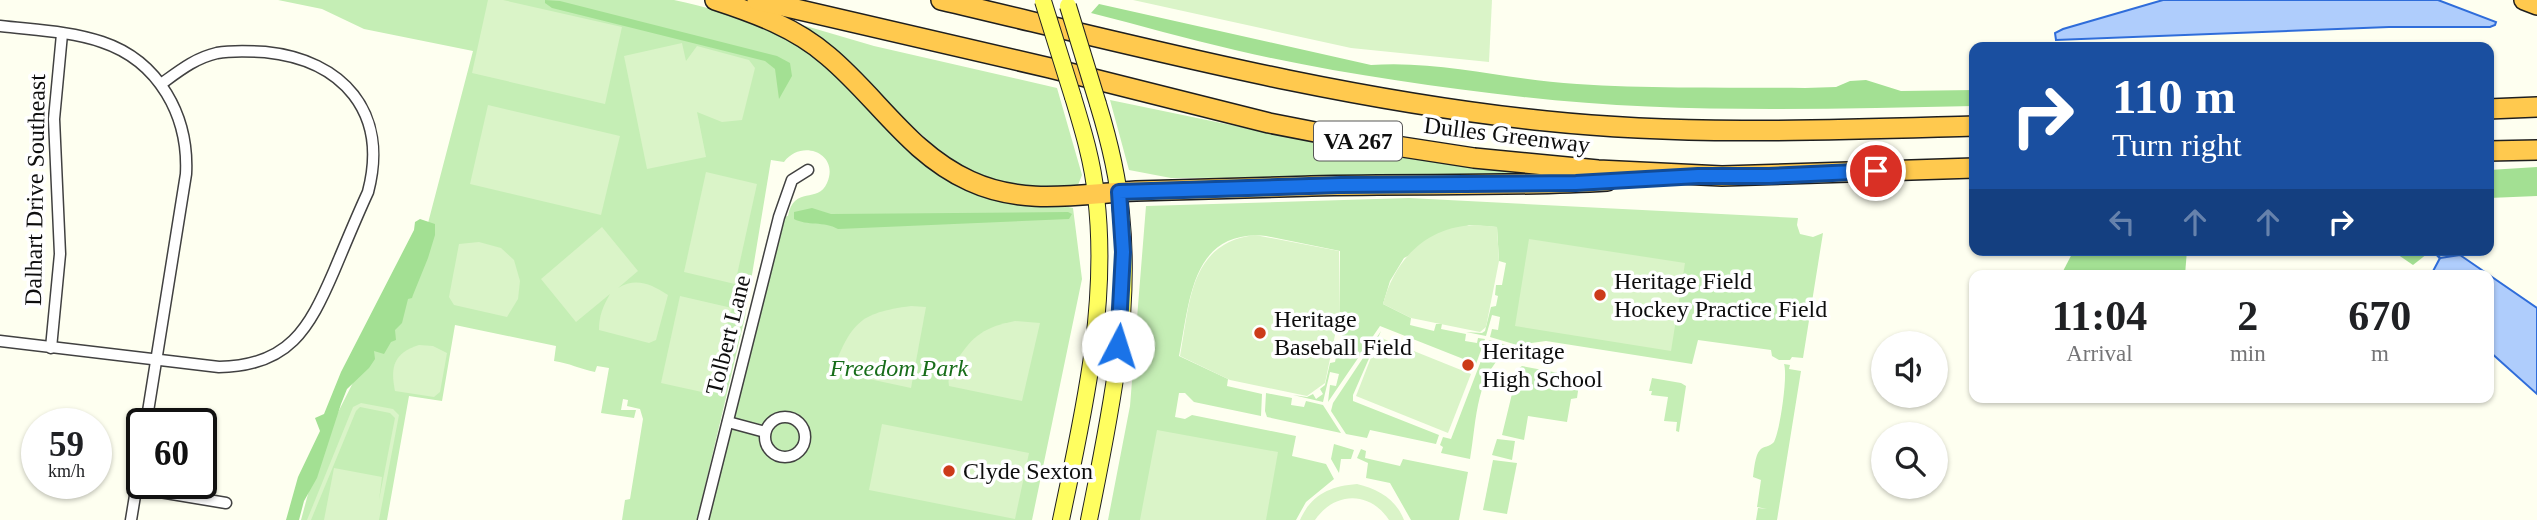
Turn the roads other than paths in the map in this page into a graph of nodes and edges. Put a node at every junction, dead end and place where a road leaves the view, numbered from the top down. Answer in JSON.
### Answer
{"nodes":[{"id":1,"x":715,"y":0,"type":"edge"},
{"id":2,"x":757,"y":0,"type":"edge"},
{"id":3,"x":941,"y":0,"type":"edge"},
{"id":4,"x":1043,"y":0,"type":"edge"},
{"id":5,"x":2524,"y":0,"type":"edge"},
{"id":6,"x":1068,"y":3,"type":"edge"},
{"id":7,"x":2537,"y":5,"type":"edge"},
{"id":8,"x":0,"y":26,"type":"edge"},
{"id":9,"x":62,"y":34,"type":"junction"},
{"id":10,"x":161,"y":84,"type":"junction"},
{"id":11,"x":2537,"y":107,"type":"edge"},
{"id":12,"x":2494,"y":109,"type":"edge"},
{"id":13,"x":1969,"y":126,"type":"edge"},
{"id":14,"x":2537,"y":150,"type":"edge"},
{"id":15,"x":2494,"y":151,"type":"edge"},
{"id":16,"x":1969,"y":168,"type":"edge"},
{"id":17,"x":808,"y":170,"type":"dead end"},
{"id":18,"x":1698,"y":176,"type":"junction"},
{"id":19,"x":1119,"y":192,"type":"junction"},
{"id":20,"x":1096,"y":194,"type":"junction"},
{"id":21,"x":0,"y":341,"type":"edge"},
{"id":22,"x":51,"y":348,"type":"junction"},
{"id":23,"x":156,"y":360,"type":"junction"},
{"id":24,"x":148,"y":408,"type":"edge"},
{"id":25,"x":728,"y":422,"type":"junction"},
{"id":26,"x":765,"y":432,"type":"dead end"},
{"id":27,"x":134,"y":499,"type":"edge"},
{"id":28,"x":202,"y":499,"type":"edge"},
{"id":29,"x":226,"y":503,"type":"dead end"},
{"id":30,"x":131,"y":520,"type":"edge"},
{"id":31,"x":703,"y":520,"type":"edge"},
{"id":32,"x":1061,"y":520,"type":"edge"},
{"id":33,"x":1089,"y":520,"type":"edge"}],
"edges":[{"from":1,"to":20,"type":"highway"},
{"from":2,"to":18,"type":"highway","name":"Dulles Greenway","number":"VA 267"},
{"from":3,"to":13,"type":"highway","name":"Dulles Greenway","number":"VA 267"},
{"from":4,"to":20,"type":"main road","bridge":true},
{"from":5,"to":7,"type":"highway"},
{"from":6,"to":19,"type":"main road","bridge":true},
{"from":8,"to":9,"type":"street"},
{"from":9,"to":10,"type":"street"},
{"from":9,"to":22,"type":"street","name":"Dalhart Drive Southeast"},
{"from":10,"to":23,"type":"street"},
{"from":10,"to":23,"type":"street"},
{"from":11,"to":12,"type":"highway"},
{"from":14,"to":15,"type":"highway"},
{"from":16,"to":18,"type":"highway","name":"Dulles Greenway","number":"VA 267"},
{"from":17,"to":25,"type":"street","name":"Tolbert Lane"},
{"from":18,"to":19,"type":"highway"},
{"from":19,"to":20,"type":"highway"},
{"from":19,"to":33,"type":"main road"},
{"from":20,"to":32,"type":"main road"},
{"from":21,"to":22,"type":"street"},
{"from":22,"to":23,"type":"street"},
{"from":23,"to":24,"type":"street"},
{"from":25,"to":26,"type":"street"},
{"from":25,"to":31,"type":"street","name":"Tolbert Lane"},
{"from":27,"to":30,"type":"street"},
{"from":28,"to":29,"type":"street"}]}
